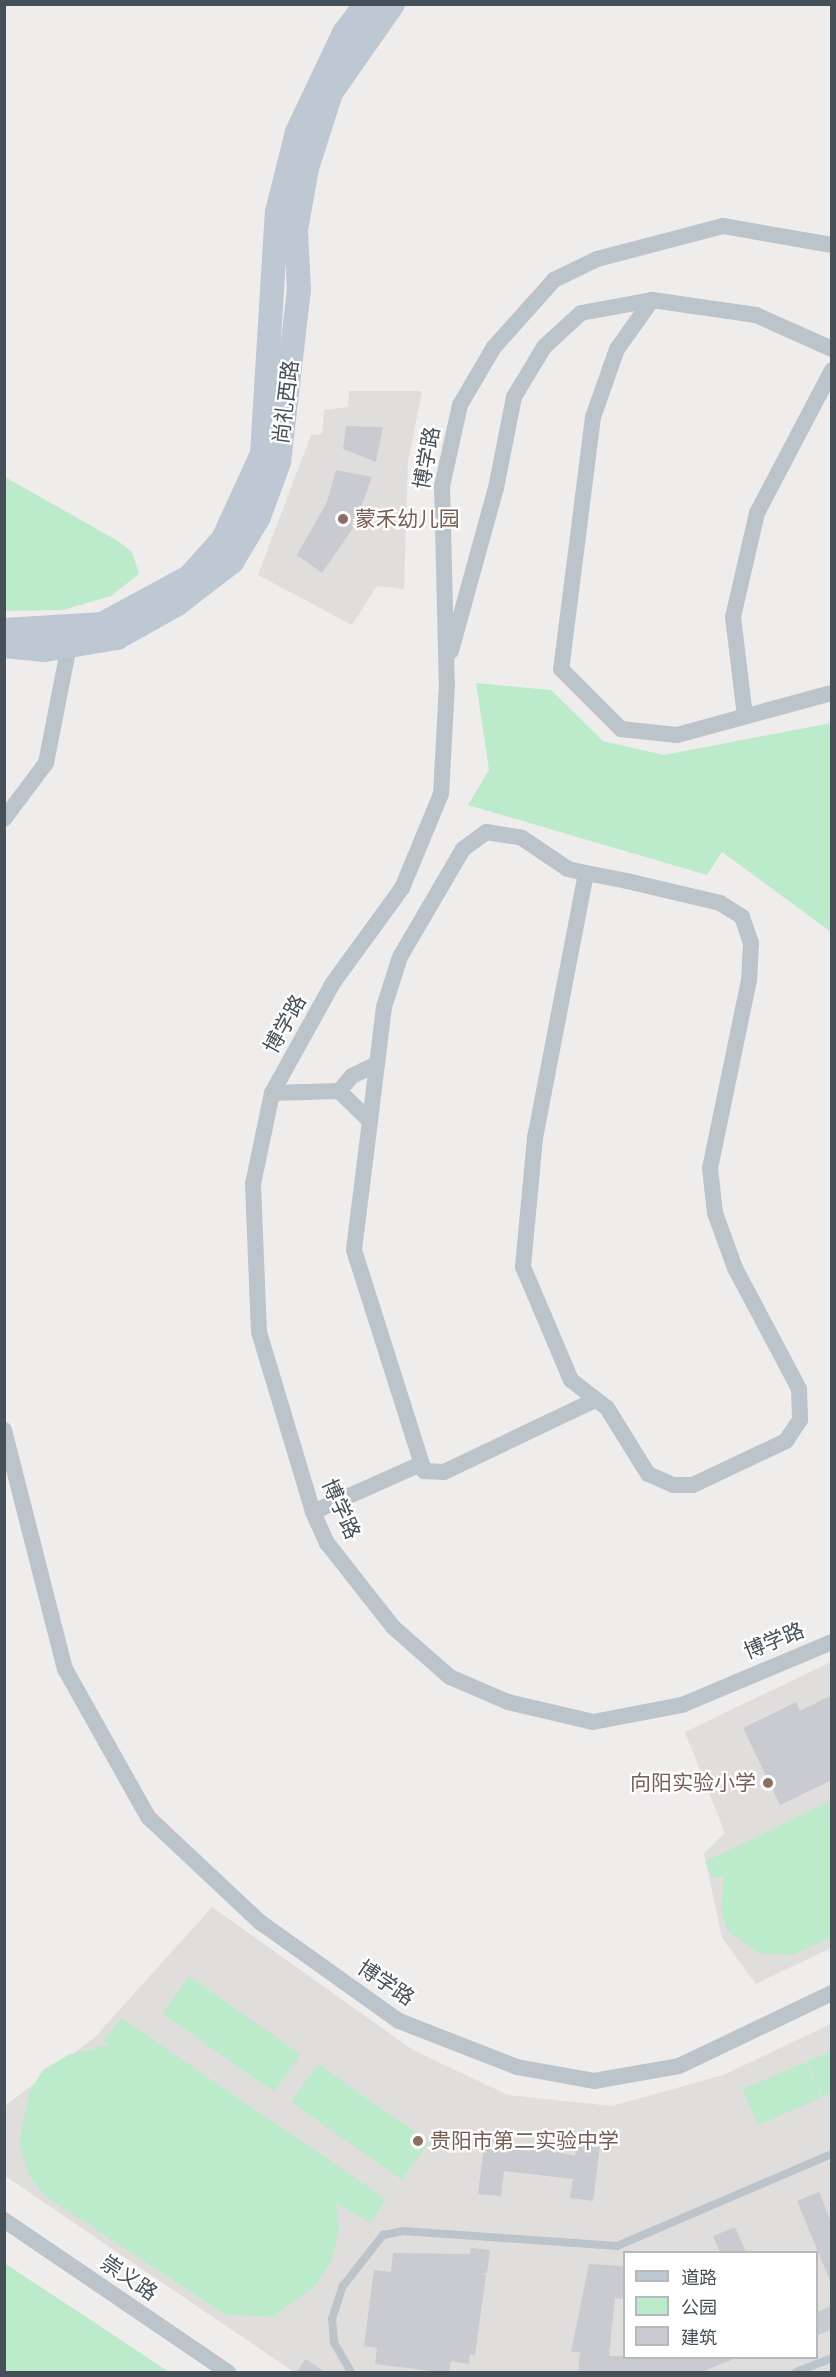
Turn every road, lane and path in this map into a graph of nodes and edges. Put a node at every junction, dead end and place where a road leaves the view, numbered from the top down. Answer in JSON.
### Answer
{"nodes":[{"id":1,"x":366,"y":4,"type":"edge"},
{"id":2,"x":393,"y":4,"type":"edge"},
{"id":3,"x":831,"y":245,"type":"edge"},
{"id":4,"x":652,"y":300,"type":"junction"},
{"id":5,"x":831,"y":349,"type":"edge"},
{"id":6,"x":831,"y":370,"type":"edge"},
{"id":7,"x":4,"y":630,"type":"edge"},
{"id":8,"x":4,"y":646,"type":"edge"},
{"id":9,"x":69,"y":646,"type":"junction"},
{"id":10,"x":447,"y":666,"type":"junction"},
{"id":11,"x":831,"y":693,"type":"edge"},
{"id":12,"x":745,"y":716,"type":"junction"},
{"id":13,"x":4,"y":819,"type":"edge"},
{"id":14,"x":586,"y":873,"type":"junction"},
{"id":15,"x":377,"y":1064,"type":"junction"},
{"id":16,"x":339,"y":1091,"type":"junction"},
{"id":17,"x":272,"y":1093,"type":"junction"},
{"id":18,"x":370,"y":1121,"type":"junction"},
{"id":19,"x":593,"y":1401,"type":"junction"},
{"id":20,"x":4,"y":1430,"type":"edge"},
{"id":21,"x":421,"y":1464,"type":"junction"},
{"id":22,"x":313,"y":1512,"type":"junction"},
{"id":23,"x":831,"y":1642,"type":"edge"},
{"id":24,"x":831,"y":1993,"type":"edge"},
{"id":25,"x":831,"y":2154,"type":"edge"},
{"id":26,"x":4,"y":2220,"type":"edge"},
{"id":27,"x":831,"y":2358,"type":"edge"},
{"id":28,"x":228,"y":2373,"type":"edge"},
{"id":29,"x":351,"y":2373,"type":"edge"},
{"id":30,"x":796,"y":2373,"type":"edge"}],
"edges":[{"from":1,"to":7,"type":"street","name":"尚礼西路"},
{"from":2,"to":9,"type":"street","name":"尚礼西路"},
{"from":3,"to":10,"type":"street","name":"博学路"},
{"from":4,"to":5,"type":"street"},
{"from":4,"to":10,"type":"street"},
{"from":4,"to":12,"type":"street"},
{"from":6,"to":12,"type":"street"},
{"from":8,"to":9,"type":"street","name":"尚礼西路"},
{"from":9,"to":13,"type":"street"},
{"from":10,"to":17,"type":"street","name":"博学路"},
{"from":11,"to":12,"type":"street"},
{"from":14,"to":15,"type":"street"},
{"from":14,"to":19,"type":"street"},
{"from":14,"to":19,"type":"street"},
{"from":15,"to":16,"type":"street"},
{"from":15,"to":18,"type":"street"},
{"from":16,"to":17,"type":"street"},
{"from":16,"to":18,"type":"street"},
{"from":17,"to":22,"type":"street","name":"博学路"},
{"from":18,"to":21,"type":"street"},
{"from":19,"to":21,"type":"street"},
{"from":20,"to":24,"type":"street","name":"博学路"},
{"from":21,"to":22,"type":"street"},
{"from":22,"to":23,"type":"street","name":"博学路"},
{"from":25,"to":29,"type":"lane"},
{"from":26,"to":28,"type":"street","name":"崇义路"},
{"from":27,"to":30,"type":"lane"}]}
